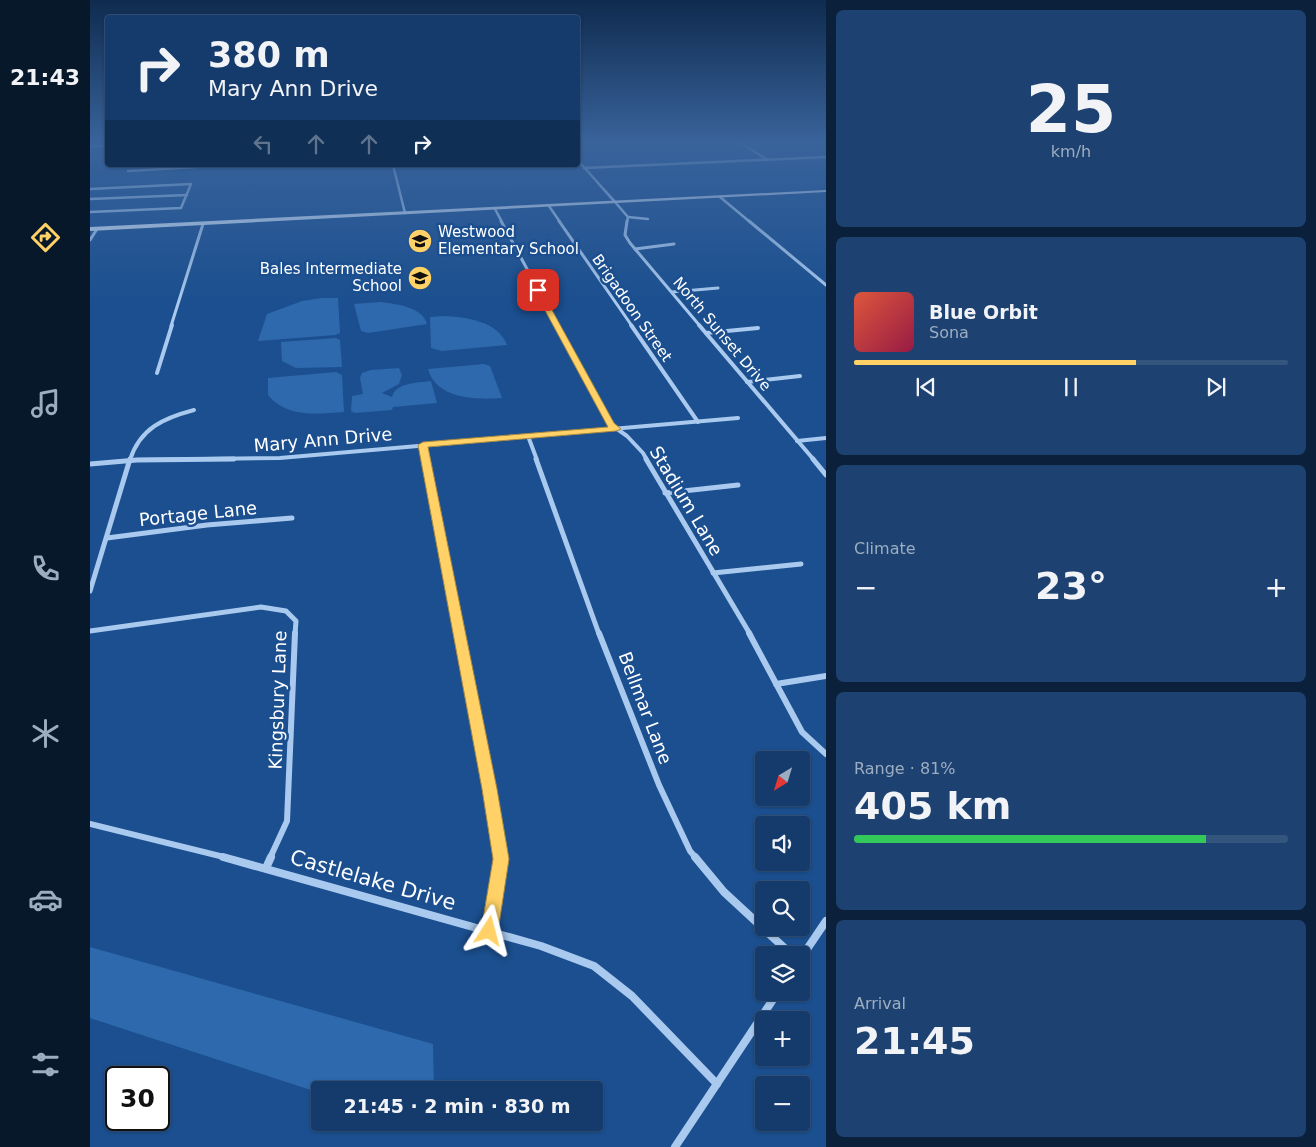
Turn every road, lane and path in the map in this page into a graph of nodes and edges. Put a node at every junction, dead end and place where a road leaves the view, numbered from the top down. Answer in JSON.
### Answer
{"nodes":[{"id":1,"x":187,"y":195,"type":"joint"},
{"id":2,"x":400,"y":195,"type":"edge"},
{"id":3,"x":608,"y":195,"type":"edge"},
{"id":4,"x":764,"y":195,"type":"edge"},
{"id":5,"x":720,"y":197,"type":"junction"},
{"id":6,"x":90,"y":200,"type":"edge"},
{"id":7,"x":615,"y":202,"type":"junction"},
{"id":8,"x":549,"y":206,"type":"junction"},
{"id":9,"x":495,"y":208,"type":"junction"},
{"id":10,"x":90,"y":212,"type":"edge"},
{"id":11,"x":405,"y":213,"type":"junction"},
{"id":12,"x":628,"y":217,"type":"junction"},
{"id":13,"x":648,"y":218,"type":"dead end"},
{"id":14,"x":203,"y":224,"type":"junction"},
{"id":15,"x":97,"y":229,"type":"junction"},
{"id":16,"x":90,"y":230,"type":"edge"},
{"id":17,"x":90,"y":240,"type":"edge"},
{"id":18,"x":674,"y":244,"type":"dead end"},
{"id":19,"x":635,"y":249,"type":"junction"},
{"id":20,"x":826,"y":285,"type":"edge"},
{"id":21,"x":718,"y":288,"type":"dead end"},
{"id":22,"x":672,"y":292,"type":"junction"},
{"id":23,"x":758,"y":328,"type":"dead end"},
{"id":24,"x":706,"y":333,"type":"junction"},
{"id":25,"x":157,"y":373,"type":"dead end"},
{"id":26,"x":800,"y":376,"type":"dead end"},
{"id":27,"x":747,"y":382,"type":"junction"},
{"id":28,"x":194,"y":410,"type":"dead end"},
{"id":29,"x":738,"y":418,"type":"dead end"},
{"id":30,"x":698,"y":422,"type":"junction"},
{"id":31,"x":616,"y":429,"type":"junction"},
{"id":32,"x":528,"y":436,"type":"junction"},
{"id":33,"x":826,"y":438,"type":"edge"},
{"id":34,"x":797,"y":441,"type":"junction"},
{"id":35,"x":423,"y":445,"type":"junction"},
{"id":36,"x":131,"y":459,"type":"junction"},
{"id":37,"x":90,"y":464,"type":"edge"},
{"id":38,"x":826,"y":476,"type":"edge"},
{"id":39,"x":738,"y":485,"type":"dead end"},
{"id":40,"x":665,"y":493,"type":"junction"},
{"id":41,"x":292,"y":518,"type":"dead end"},
{"id":42,"x":107,"y":538,"type":"junction"},
{"id":43,"x":801,"y":564,"type":"dead end"},
{"id":44,"x":713,"y":573,"type":"junction"},
{"id":45,"x":90,"y":591,"type":"edge"},
{"id":46,"x":90,"y":631,"type":"edge"},
{"id":47,"x":826,"y":676,"type":"edge"},
{"id":48,"x":776,"y":684,"type":"junction"},
{"id":49,"x":826,"y":754,"type":"edge"},
{"id":50,"x":90,"y":824,"type":"edge"},
{"id":51,"x":266,"y":868,"type":"junction"},
{"id":52,"x":826,"y":921,"type":"edge"},
{"id":53,"x":489,"y":931,"type":"junction"},
{"id":54,"x":782,"y":946,"type":"edge"},
{"id":55,"x":809,"y":946,"type":"edge"},
{"id":56,"x":772,"y":1001,"type":"edge"},
{"id":57,"x":717,"y":1084,"type":"junction"},
{"id":58,"x":674,"y":1147,"type":"edge"}],
"edges":[{"from":1,"to":6,"type":"street"},
{"from":1,"to":10,"type":"street"},
{"from":2,"to":11,"type":"street"},
{"from":3,"to":7,"type":"street"},
{"from":4,"to":5,"type":"main road"},
{"from":5,"to":7,"type":"main road"},
{"from":5,"to":20,"type":"street"},
{"from":7,"to":8,"type":"main road"},
{"from":7,"to":12,"type":"street"},
{"from":8,"to":9,"type":"main road"},
{"from":8,"to":30,"type":"street","name":"Brigadoon Street"},
{"from":9,"to":11,"type":"main road"},
{"from":9,"to":31,"type":"street","name":"Stadium Lane"},
{"from":11,"to":14,"type":"main road"},
{"from":12,"to":13,"type":"street"},
{"from":12,"to":19,"type":"street","name":"North Sunset Drive"},
{"from":14,"to":15,"type":"main road"},
{"from":14,"to":25,"type":"street"},
{"from":15,"to":16,"type":"main road"},
{"from":15,"to":17,"type":"street"},
{"from":18,"to":19,"type":"street"},
{"from":19,"to":22,"type":"street","name":"North Sunset Drive"},
{"from":21,"to":22,"type":"street"},
{"from":22,"to":24,"type":"street","name":"North Sunset Drive"},
{"from":23,"to":24,"type":"street"},
{"from":24,"to":27,"type":"street","name":"North Sunset Drive"},
{"from":26,"to":27,"type":"street"},
{"from":27,"to":34,"type":"street","name":"North Sunset Drive"},
{"from":28,"to":36,"type":"street"},
{"from":29,"to":30,"type":"street","name":"Mary Ann Drive"},
{"from":30,"to":31,"type":"street","name":"Mary Ann Drive"},
{"from":31,"to":32,"type":"street","name":"Mary Ann Drive"},
{"from":31,"to":40,"type":"street","name":"Stadium Lane"},
{"from":32,"to":35,"type":"street","name":"Mary Ann Drive"},
{"from":32,"to":54,"type":"street","name":"Bellmar Lane"},
{"from":33,"to":34,"type":"street"},
{"from":34,"to":38,"type":"street","name":"North Sunset Drive"},
{"from":35,"to":36,"type":"street","name":"Mary Ann Drive"},
{"from":35,"to":53,"type":"street"},
{"from":36,"to":37,"type":"street","name":"Mary Ann Drive"},
{"from":36,"to":42,"type":"street"},
{"from":39,"to":40,"type":"street"},
{"from":40,"to":44,"type":"street","name":"Stadium Lane"},
{"from":41,"to":42,"type":"street","name":"Portage Lane"},
{"from":42,"to":45,"type":"street"},
{"from":43,"to":44,"type":"street"},
{"from":44,"to":48,"type":"street","name":"Stadium Lane"},
{"from":46,"to":51,"type":"street","name":"Kingsbury Lane"},
{"from":47,"to":48,"type":"street"},
{"from":48,"to":49,"type":"street","name":"Stadium Lane"},
{"from":50,"to":51,"type":"street","name":"Castlelake Drive"},
{"from":51,"to":53,"type":"street","name":"Castlelake Drive"},
{"from":52,"to":55,"type":"street"},
{"from":53,"to":57,"type":"street","name":"Castlelake Drive"},
{"from":56,"to":57,"type":"street"},
{"from":57,"to":58,"type":"street"}]}
